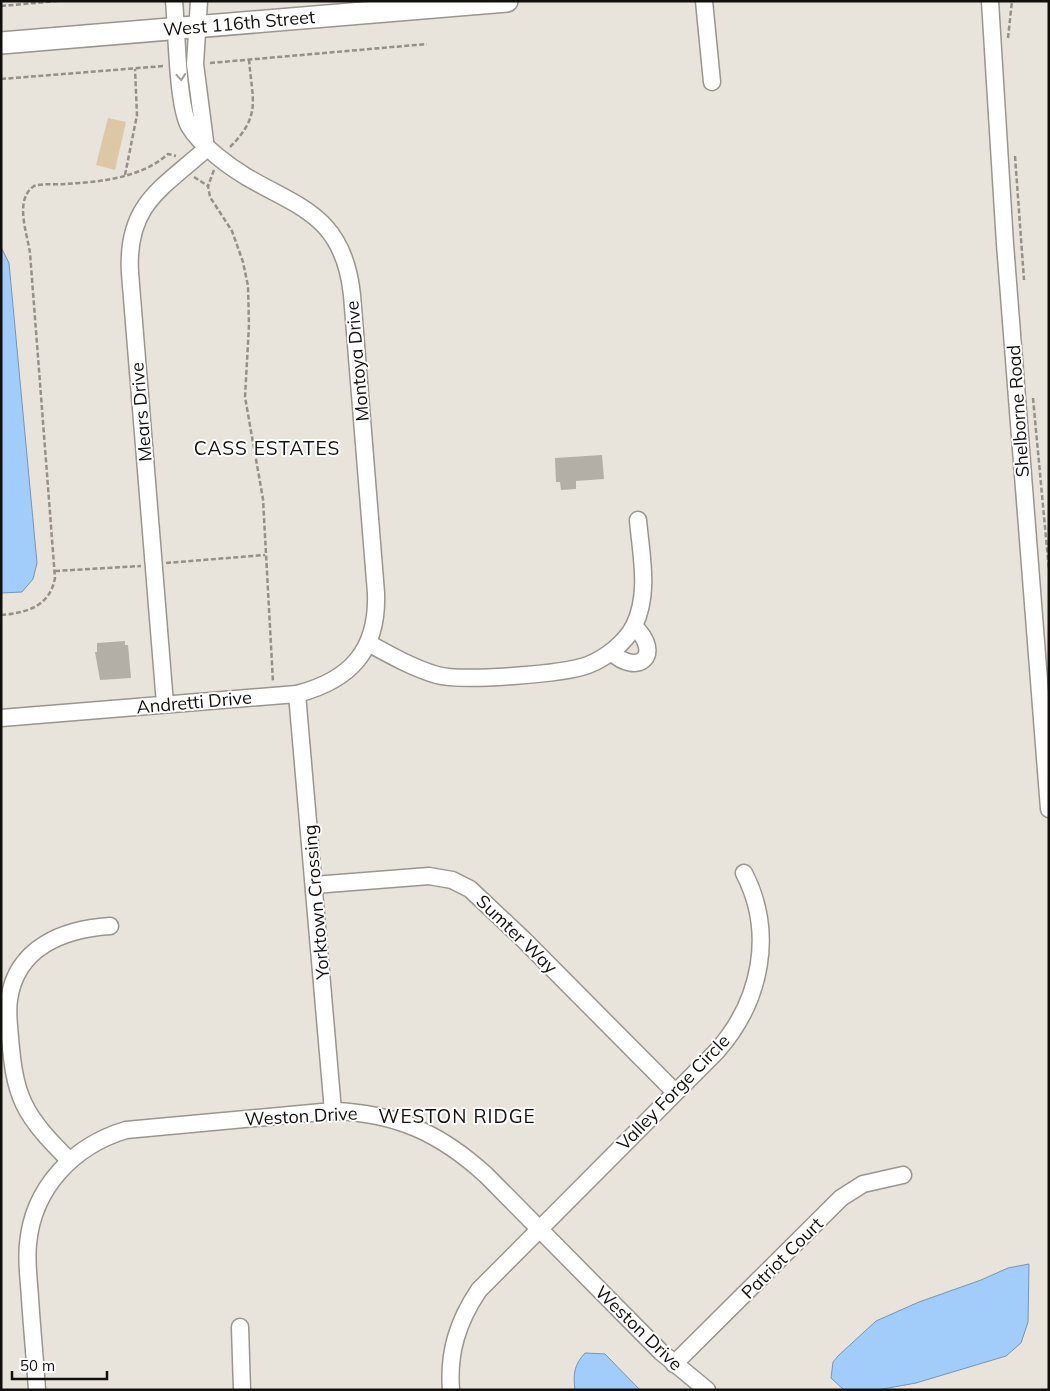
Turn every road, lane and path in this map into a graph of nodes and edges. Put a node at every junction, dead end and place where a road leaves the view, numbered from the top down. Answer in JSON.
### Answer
{"nodes":[{"id":1,"x":57,"y":1,"type":"edge"},
{"id":2,"x":174,"y":1,"type":"edge"},
{"id":3,"x":199,"y":1,"type":"edge"},
{"id":4,"x":507,"y":1,"type":"edge"},
{"id":5,"x":704,"y":1,"type":"edge"},
{"id":6,"x":1012,"y":1,"type":"edge"},
{"id":7,"x":992,"y":5,"type":"edge"},
{"id":8,"x":1,"y":6,"type":"edge"},
{"id":9,"x":186,"y":28,"type":"junction"},
{"id":10,"x":1,"y":43,"type":"edge"},
{"id":11,"x":1007,"y":43,"type":"dead end"},
{"id":12,"x":427,"y":44,"type":"dead end"},
{"id":13,"x":249,"y":59,"type":"junction"},
{"id":14,"x":187,"y":65,"type":"junction"},
{"id":15,"x":135,"y":69,"type":"junction"},
{"id":16,"x":1,"y":79,"type":"edge"},
{"id":17,"x":712,"y":82,"type":"dead end"},
{"id":18,"x":1015,"y":148,"type":"dead end"},
{"id":19,"x":206,"y":149,"type":"junction"},
{"id":20,"x":220,"y":159,"type":"junction"},
{"id":21,"x":186,"y":167,"type":"junction"},
{"id":22,"x":125,"y":176,"type":"junction"},
{"id":23,"x":208,"y":186,"type":"junction"},
{"id":24,"x":1024,"y":284,"type":"dead end"},
{"id":25,"x":1032,"y":390,"type":"dead end"},
{"id":26,"x":638,"y":520,"type":"dead end"},
{"id":27,"x":1049,"y":570,"type":"edge"},
{"id":28,"x":1,"y":615,"type":"edge"},
{"id":29,"x":634,"y":626,"type":"junction"},
{"id":30,"x":368,"y":643,"type":"junction"},
{"id":31,"x":611,"y":652,"type":"junction"},
{"id":32,"x":297,"y":694,"type":"junction"},
{"id":33,"x":274,"y":695,"type":"junction"},
{"id":34,"x":165,"y":704,"type":"junction"},
{"id":35,"x":1,"y":718,"type":"edge"},
{"id":36,"x":1048,"y":786,"type":"edge"},
{"id":37,"x":1049,"y":809,"type":"edge"},
{"id":38,"x":744,"y":873,"type":"dead end"},
{"id":39,"x":314,"y":884,"type":"junction"},
{"id":40,"x":110,"y":926,"type":"dead end"},
{"id":41,"x":675,"y":1092,"type":"junction"},
{"id":42,"x":333,"y":1111,"type":"junction"},
{"id":43,"x":70,"y":1160,"type":"junction"},
{"id":44,"x":903,"y":1175,"type":"dead end"},
{"id":45,"x":539,"y":1229,"type":"junction"},
{"id":46,"x":240,"y":1327,"type":"dead end"},
{"id":47,"x":674,"y":1364,"type":"junction"},
{"id":48,"x":37,"y":1390,"type":"edge"},
{"id":49,"x":242,"y":1390,"type":"edge"},
{"id":50,"x":451,"y":1390,"type":"edge"},
{"id":51,"x":707,"y":1390,"type":"edge"}],
"edges":[{"from":1,"to":8,"type":"path"},
{"from":2,"to":9,"type":"street"},
{"from":3,"to":9,"type":"street"},
{"from":4,"to":9,"type":"main road","name":"West 116th Street"},
{"from":5,"to":17,"type":"street"},
{"from":6,"to":11,"type":"path"},
{"from":7,"to":36,"type":"street","name":"Shelborne Road"},
{"from":9,"to":10,"type":"main road","name":"West 116th Street"},
{"from":9,"to":14,"type":"street","name":"Montoya Drive"},
{"from":12,"to":13,"type":"path"},
{"from":13,"to":14,"type":"path"},
{"from":13,"to":20,"type":"path"},
{"from":14,"to":15,"type":"path"},
{"from":14,"to":19,"type":"street","name":"Montoya Drive"},
{"from":15,"to":16,"type":"path"},
{"from":15,"to":22,"type":"path"},
{"from":18,"to":24,"type":"path"},
{"from":19,"to":20,"type":"street","name":"Montoya Drive"},
{"from":19,"to":21,"type":"street","name":"Mears Drive"},
{"from":20,"to":23,"type":"path"},
{"from":20,"to":30,"type":"street","name":"Montoya Drive"},
{"from":21,"to":22,"type":"path"},
{"from":21,"to":23,"type":"path"},
{"from":21,"to":34,"type":"street","name":"Mears Drive"},
{"from":22,"to":28,"type":"path"},
{"from":23,"to":33,"type":"path"},
{"from":25,"to":27,"type":"path"},
{"from":26,"to":29,"type":"street"},
{"from":29,"to":31,"type":"street"},
{"from":29,"to":31,"type":"street"},
{"from":30,"to":31,"type":"street"},
{"from":30,"to":32,"type":"street","name":"Andretti Drive"},
{"from":32,"to":33,"type":"street","name":"Andretti Drive"},
{"from":32,"to":39,"type":"street","name":"Yorktown Crossing"},
{"from":33,"to":34,"type":"street","name":"Andretti Drive"},
{"from":34,"to":35,"type":"street","name":"Andretti Drive"},
{"from":36,"to":37,"type":"street","name":"Shelborne Road"},
{"from":38,"to":41,"type":"street","name":"Valley Forge Circle"},
{"from":39,"to":41,"type":"street","name":"Sumter Way"},
{"from":39,"to":42,"type":"street","name":"Yorktown Crossing"},
{"from":40,"to":43,"type":"street"},
{"from":41,"to":45,"type":"street","name":"Valley Forge Circle"},
{"from":42,"to":43,"type":"street","name":"Weston Drive"},
{"from":42,"to":45,"type":"street","name":"Weston Drive"},
{"from":43,"to":48,"type":"street","name":"Weston Drive"},
{"from":44,"to":47,"type":"street","name":"Patriot Court"},
{"from":45,"to":47,"type":"street","name":"Weston Drive"},
{"from":45,"to":50,"type":"street","name":"Valley Forge Circle"},
{"from":46,"to":49,"type":"street"},
{"from":47,"to":51,"type":"street","name":"Weston Drive"}]}
